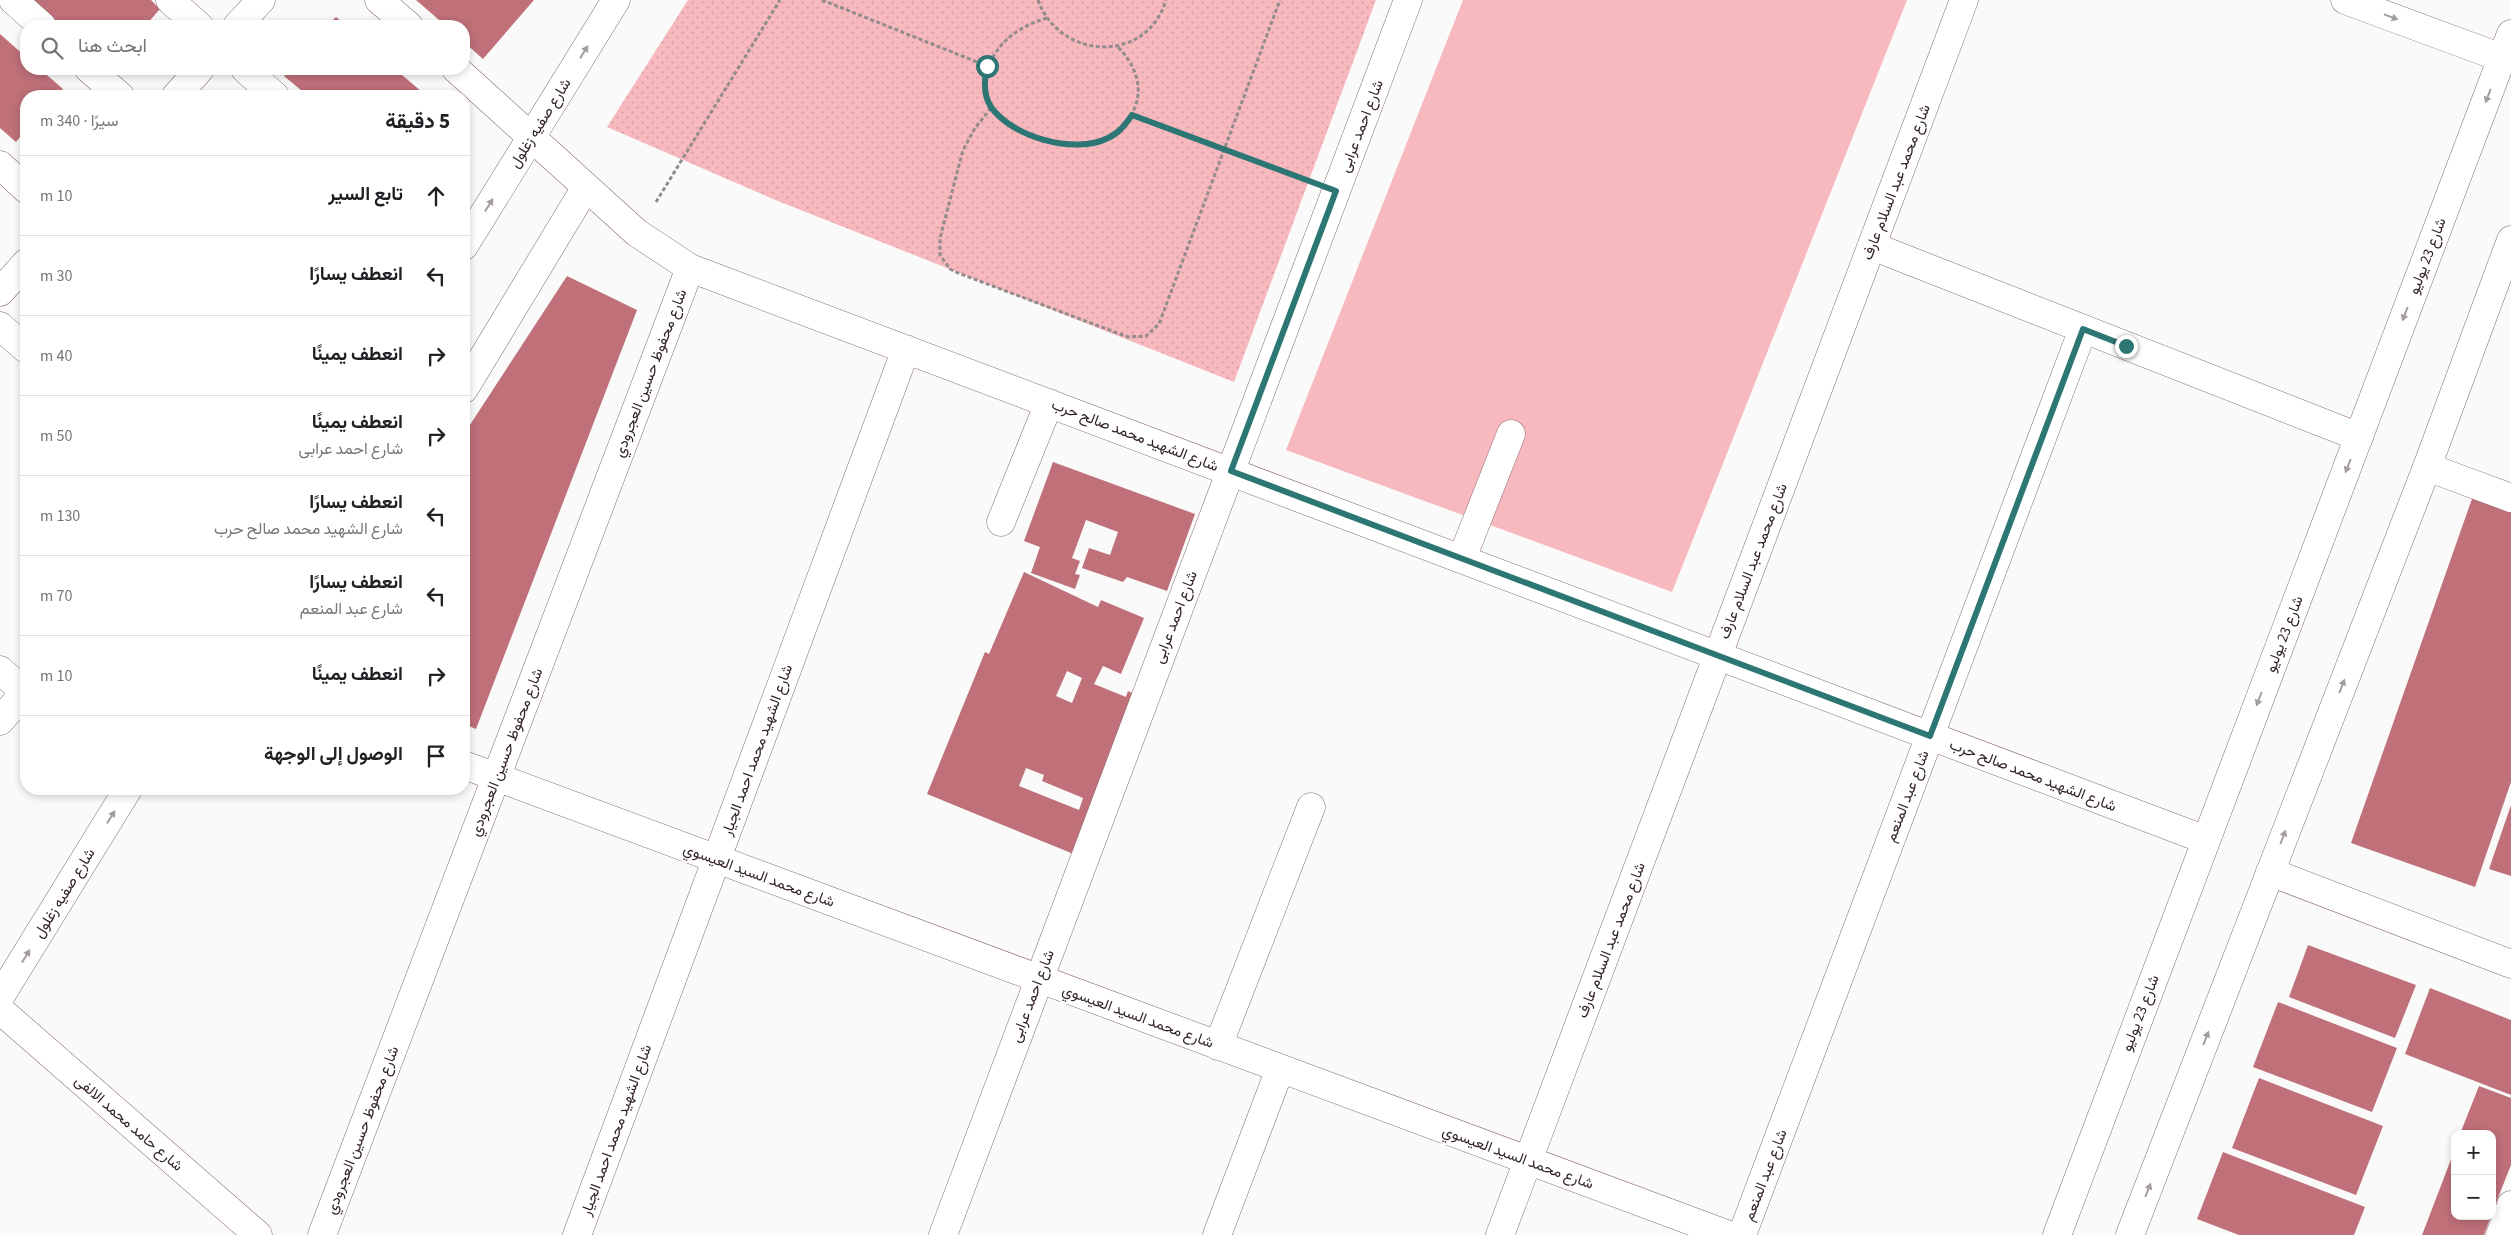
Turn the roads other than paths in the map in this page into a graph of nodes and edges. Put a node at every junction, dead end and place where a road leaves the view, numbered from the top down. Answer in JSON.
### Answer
{"nodes":[{"id":1,"x":13,"y":0,"type":"edge"},
{"id":2,"x":170,"y":0,"type":"edge"},
{"id":3,"x":261,"y":0,"type":"edge"},
{"id":4,"x":380,"y":0,"type":"edge"},
{"id":5,"x":616,"y":0,"type":"edge"},
{"id":6,"x":1408,"y":0,"type":"edge"},
{"id":7,"x":1964,"y":0,"type":"edge"},
{"id":8,"x":2345,"y":0,"type":"edge"},
{"id":9,"x":35,"y":20,"type":"edge"},
{"id":10,"x":192,"y":20,"type":"edge"},
{"id":11,"x":243,"y":20,"type":"edge"},
{"id":12,"x":402,"y":20,"type":"edge"},
{"id":13,"x":2506,"y":46,"type":"edge"},
{"id":14,"x":96,"y":75,"type":"edge"},
{"id":15,"x":195,"y":75,"type":"edge"},
{"id":16,"x":252,"y":75,"type":"edge"},
{"id":17,"x":463,"y":75,"type":"edge"},
{"id":18,"x":113,"y":90,"type":"edge"},
{"id":19,"x":181,"y":90,"type":"edge"},
{"id":20,"x":269,"y":90,"type":"edge"},
{"id":21,"x":532,"y":137,"type":"junction"},
{"id":22,"x":0,"y":165,"type":"edge"},
{"id":23,"x":20,"y":183,"type":"edge"},
{"id":24,"x":586,"y":187,"type":"junction"},
{"id":25,"x":470,"y":236,"type":"edge"},
{"id":26,"x":2511,"y":240,"type":"edge"},
{"id":27,"x":1872,"y":246,"type":"junction"},
{"id":28,"x":690,"y":268,"type":"junction"},
{"id":29,"x":20,"y":270,"type":"edge"},
{"id":30,"x":0,"y":292,"type":"edge"},
{"id":31,"x":0,"y":326,"type":"edge"},
{"id":32,"x":2083,"y":329,"type":"junction"},
{"id":33,"x":20,"y":344,"type":"edge"},
{"id":34,"x":906,"y":349,"type":"junction"},
{"id":35,"x":470,"y":379,"type":"edge"},
{"id":36,"x":1049,"y":403,"type":"junction"},
{"id":37,"x":1511,"y":434,"type":"dead end"},
{"id":38,"x":2359,"y":437,"type":"junction"},
{"id":39,"x":2427,"y":467,"type":"junction"},
{"id":40,"x":1231,"y":471,"type":"junction"},
{"id":41,"x":2511,"y":498,"type":"edge"},
{"id":42,"x":1001,"y":522,"type":"dead end"},
{"id":43,"x":1462,"y":558,"type":"junction"},
{"id":44,"x":1718,"y":655,"type":"junction"},
{"id":45,"x":0,"y":670,"type":"edge"},
{"id":46,"x":20,"y":688,"type":"edge"},
{"id":47,"x":20,"y":699,"type":"edge"},
{"id":48,"x":0,"y":721,"type":"edge"},
{"id":49,"x":1930,"y":736,"type":"junction"},
{"id":50,"x":470,"y":767,"type":"edge"},
{"id":51,"x":496,"y":778,"type":"junction"},
{"id":52,"x":124,"y":795,"type":"edge"},
{"id":53,"x":1310,"y":808,"type":"dead end"},
{"id":54,"x":2206,"y":840,"type":"junction"},
{"id":55,"x":716,"y":859,"type":"junction"},
{"id":56,"x":2270,"y":872,"type":"junction"},
{"id":57,"x":2511,"y":964,"type":"edge"},
{"id":58,"x":1039,"y":979,"type":"junction"},
{"id":59,"x":0,"y":997,"type":"edge"},
{"id":60,"x":0,"y":1010,"type":"edge"},
{"id":61,"x":1218,"y":1046,"type":"junction"},
{"id":62,"x":1280,"y":1068,"type":"junction"},
{"id":63,"x":1528,"y":1161,"type":"junction"},
{"id":64,"x":2511,"y":1205,"type":"edge"},
{"id":65,"x":258,"y":1235,"type":"edge"},
{"id":66,"x":322,"y":1235,"type":"edge"},
{"id":67,"x":577,"y":1235,"type":"edge"},
{"id":68,"x":943,"y":1235,"type":"edge"},
{"id":69,"x":1217,"y":1235,"type":"edge"},
{"id":70,"x":1500,"y":1235,"type":"edge"},
{"id":71,"x":1729,"y":1235,"type":"edge"},
{"id":72,"x":1742,"y":1235,"type":"edge"},
{"id":73,"x":2057,"y":1235,"type":"edge"},
{"id":74,"x":2130,"y":1235,"type":"edge"},
{"id":75,"x":2500,"y":1235,"type":"edge"}],
"edges":[{"from":1,"to":9,"type":"street"},
{"from":2,"to":10,"type":"street"},
{"from":3,"to":11,"type":"street"},
{"from":4,"to":12,"type":"street"},
{"from":21,"to":5,"type":"street","name":"شارع صفيه زغلول","one_way":true},
{"from":6,"to":40,"type":"street","name":"شارع احمد عرابى"},
{"from":7,"to":27,"type":"street","name":"شارع محمد عبد السلام عارف"},
{"from":8,"to":13,"type":"street","one_way":true},
{"from":13,"to":38,"type":"street","name":"شارع 23 يوليو","one_way":true},
{"from":14,"to":18,"type":"street"},
{"from":15,"to":19,"type":"street"},
{"from":16,"to":20,"type":"street"},
{"from":17,"to":21,"type":"street","name":"شارع الشهيد محمد صالح حرب"},
{"from":21,"to":24,"type":"street","name":"شارع الشهيد محمد صالح حرب"},
{"from":25,"to":21,"type":"street","name":"شارع صفيه زغلول","one_way":true},
{"from":22,"to":23,"type":"street"},
{"from":24,"to":28,"type":"street","name":"شارع الشهيد محمد صالح حرب"},
{"from":24,"to":35,"type":"street"},
{"from":26,"to":39,"type":"street"},
{"from":27,"to":32,"type":"street"},
{"from":27,"to":44,"type":"street","name":"شارع محمد عبد السلام عارف"},
{"from":28,"to":34,"type":"street","name":"شارع الشهيد محمد صالح حرب"},
{"from":28,"to":51,"type":"street","name":"شارع محفوظ حسين العجرودي"},
{"from":29,"to":30,"type":"street"},
{"from":31,"to":33,"type":"street"},
{"from":32,"to":38,"type":"street"},
{"from":32,"to":49,"type":"street","name":"شارع عبد المنعم"},
{"from":34,"to":36,"type":"street","name":"شارع الشهيد محمد صالح حرب"},
{"from":34,"to":55,"type":"street","name":"شارع الشهيد محمد احمد الجيار"},
{"from":36,"to":40,"type":"street","name":"شارع الشهيد محمد صالح حرب"},
{"from":36,"to":42,"type":"street"},
{"from":37,"to":43,"type":"street"},
{"from":38,"to":54,"type":"street","name":"شارع 23 يوليو","one_way":true},
{"from":39,"to":41,"type":"street"},
{"from":56,"to":39,"type":"street","one_way":true},
{"from":40,"to":43,"type":"street","name":"شارع الشهيد محمد صالح حرب"},
{"from":40,"to":58,"type":"street","name":"شارع احمد عرابى"},
{"from":43,"to":44,"type":"street","name":"شارع الشهيد محمد صالح حرب"},
{"from":44,"to":49,"type":"street","name":"شارع الشهيد محمد صالح حرب"},
{"from":44,"to":63,"type":"street","name":"شارع محمد عبد السلام عارف"},
{"from":45,"to":46,"type":"street"},
{"from":47,"to":48,"type":"street"},
{"from":49,"to":54,"type":"street","name":"شارع الشهيد محمد صالح حرب"},
{"from":49,"to":72,"type":"street","name":"شارع عبد المنعم"},
{"from":50,"to":51,"type":"street","name":"شارع محمد السيد العيسوي"},
{"from":51,"to":55,"type":"street","name":"شارع محمد السيد العيسوي"},
{"from":51,"to":66,"type":"street","name":"شارع محفوظ حسين العجرودي"},
{"from":59,"to":52,"type":"street","name":"شارع صفيه زغلول","one_way":true},
{"from":53,"to":61,"type":"street"},
{"from":54,"to":73,"type":"street","name":"شارع 23 يوليو"},
{"from":55,"to":58,"type":"street","name":"شارع محمد السيد العيسوي"},
{"from":55,"to":67,"type":"street","name":"شارع الشهيد محمد احمد الجيار"},
{"from":56,"to":57,"type":"street"},
{"from":74,"to":56,"type":"street","one_way":true},
{"from":58,"to":61,"type":"street","name":"شارع محمد السيد العيسوي"},
{"from":58,"to":68,"type":"street","name":"شارع احمد عرابى"},
{"from":60,"to":65,"type":"street","name":"شارع حامد محمد الالفى"},
{"from":61,"to":62,"type":"street","name":"شارع محمد السيد العيسوي"},
{"from":62,"to":63,"type":"street","name":"شارع محمد السيد العيسوي"},
{"from":62,"to":69,"type":"street"},
{"from":63,"to":70,"type":"street","name":"شارع محمد عبد السلام عارف"},
{"from":63,"to":71,"type":"street","name":"شارع محمد السيد العيسوي"},
{"from":64,"to":75,"type":"street"}]}
